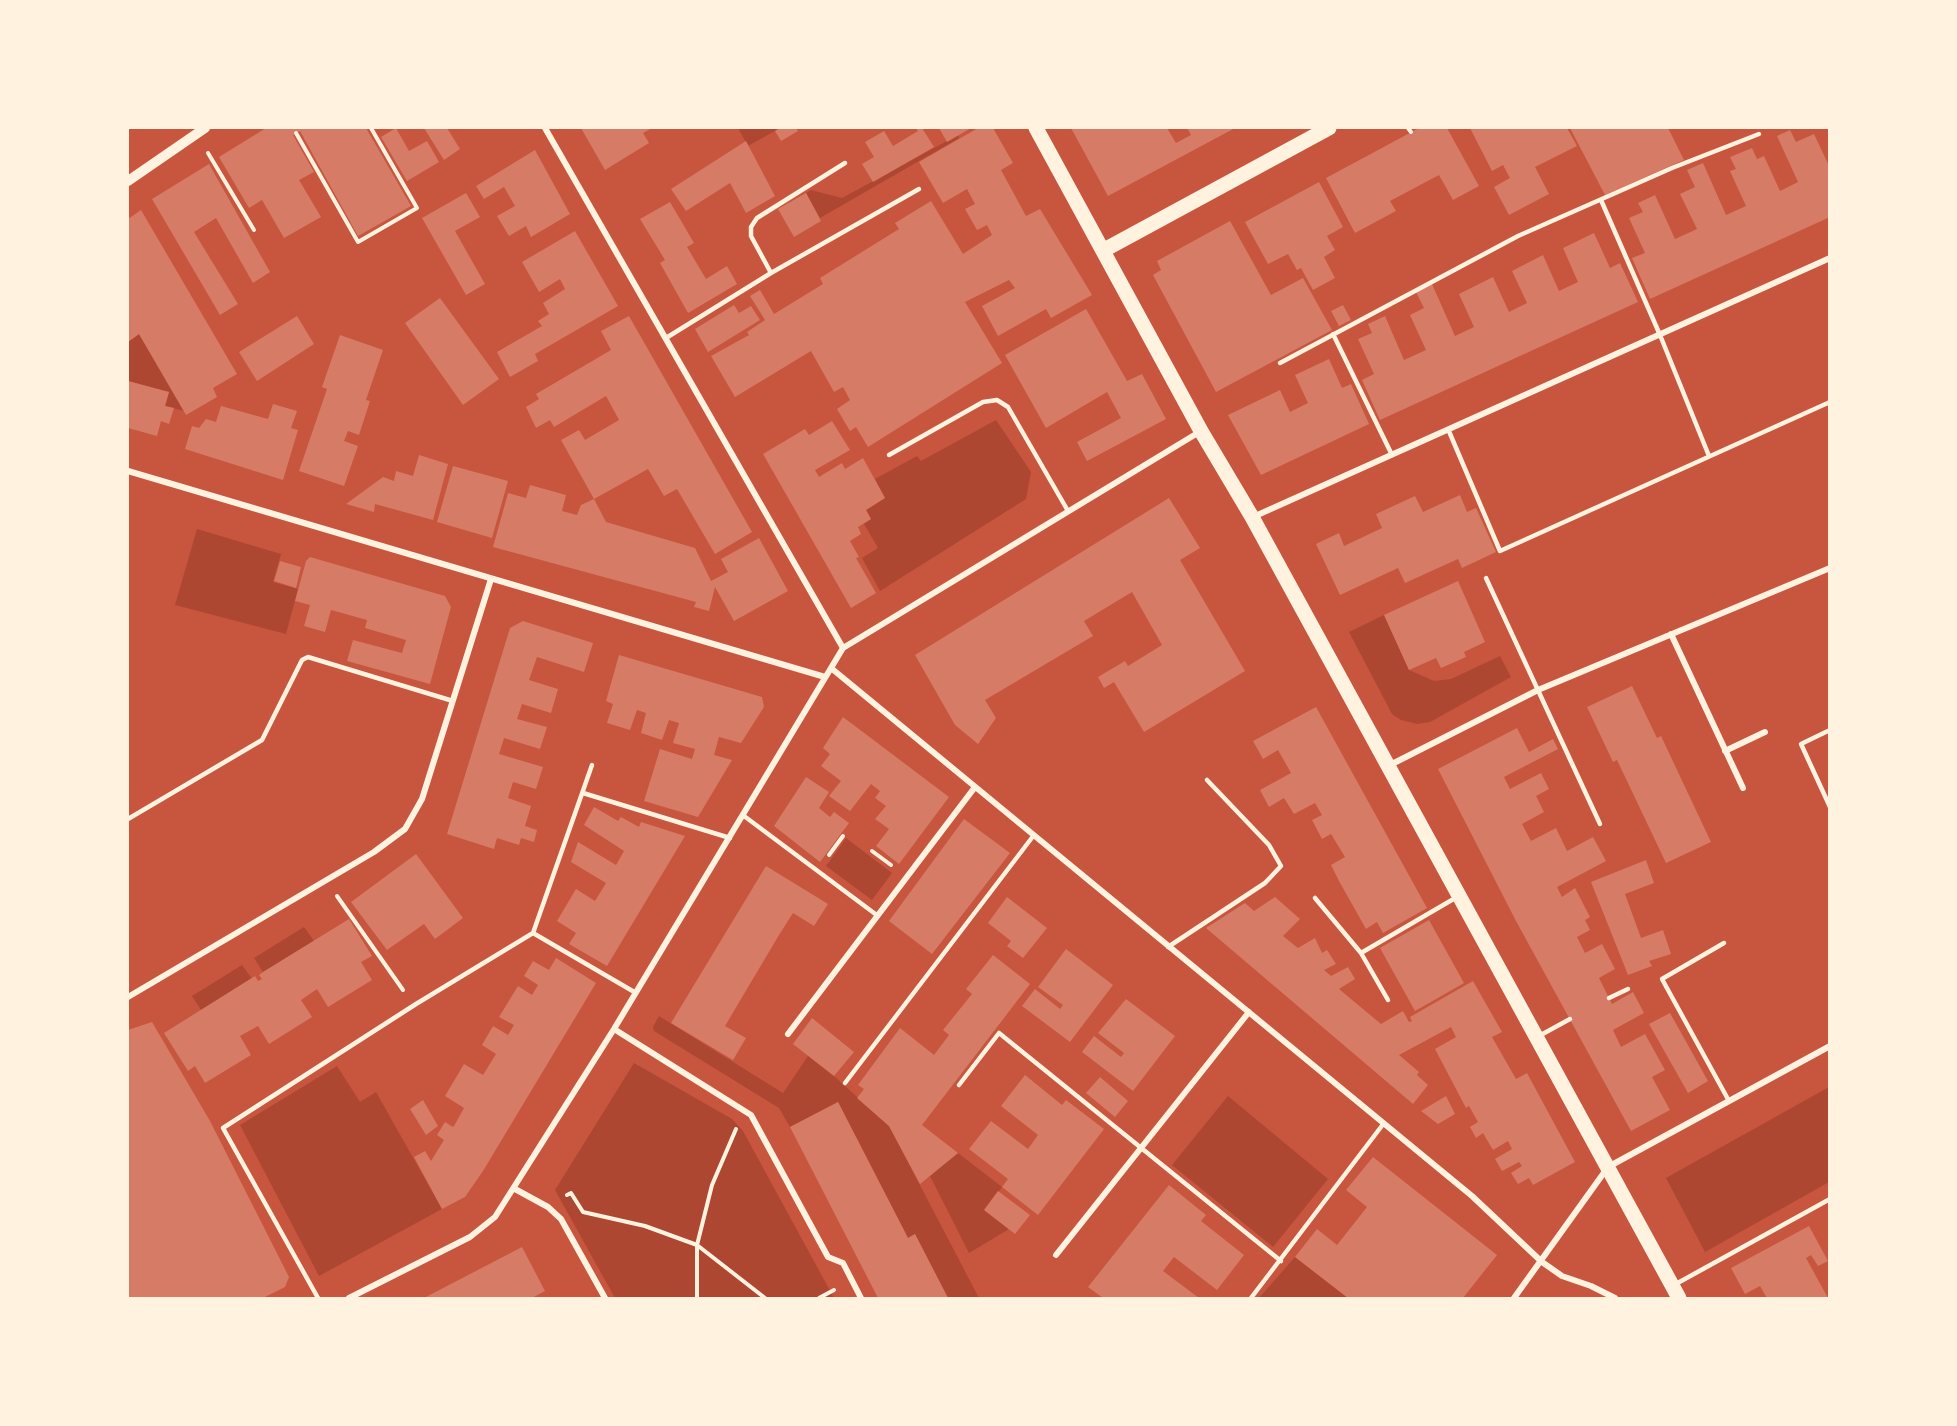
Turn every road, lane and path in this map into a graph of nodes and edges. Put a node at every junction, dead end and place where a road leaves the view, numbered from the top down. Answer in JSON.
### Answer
{"nodes":[{"id":1,"x":371,"y":128,"type":"edge"},
{"id":2,"x":545,"y":128,"type":"edge"},
{"id":3,"x":1036,"y":128,"type":"edge"},
{"id":4,"x":1329,"y":128,"type":"edge"},
{"id":5,"x":201,"y":130,"type":"edge"},
{"id":6,"x":296,"y":133,"type":"dead end"},
{"id":7,"x":1760,"y":134,"type":"dead end"},
{"id":8,"x":845,"y":164,"type":"dead end"},
{"id":9,"x":128,"y":181,"type":"edge"},
{"id":10,"x":919,"y":189,"type":"dead end"},
{"id":11,"x":1601,"y":200,"type":"junction"},
{"id":12,"x":254,"y":230,"type":"dead end"},
{"id":13,"x":1104,"y":250,"type":"junction"},
{"id":14,"x":1830,"y":258,"type":"edge"},
{"id":15,"x":771,"y":273,"type":"junction"},
{"id":16,"x":1333,"y":334,"type":"junction"},
{"id":17,"x":1660,"y":335,"type":"junction"},
{"id":18,"x":666,"y":338,"type":"junction"},
{"id":19,"x":1280,"y":363,"type":"dead end"},
{"id":20,"x":1830,"y":402,"type":"edge"},
{"id":21,"x":1448,"y":429,"type":"junction"},
{"id":22,"x":1201,"y":431,"type":"junction"},
{"id":23,"x":889,"y":455,"type":"dead end"},
{"id":24,"x":1392,"y":455,"type":"junction"},
{"id":25,"x":1709,"y":456,"type":"junction"},
{"id":26,"x":128,"y":471,"type":"edge"},
{"id":27,"x":1068,"y":511,"type":"junction"},
{"id":28,"x":1252,"y":517,"type":"junction"},
{"id":29,"x":1830,"y":568,"type":"edge"},
{"id":30,"x":1486,"y":578,"type":"dead end"},
{"id":31,"x":491,"y":579,"type":"junction"},
{"id":32,"x":1671,"y":634,"type":"junction"},
{"id":33,"x":843,"y":648,"type":"junction"},
{"id":34,"x":831,"y":668,"type":"junction"},
{"id":35,"x":825,"y":677,"type":"junction"},
{"id":36,"x":1538,"y":690,"type":"junction"},
{"id":37,"x":453,"y":700,"type":"junction"},
{"id":38,"x":1830,"y":730,"type":"edge"},
{"id":39,"x":1765,"y":732,"type":"dead end"},
{"id":40,"x":1725,"y":751,"type":"junction"},
{"id":41,"x":591,"y":765,"type":"dead end"},
{"id":42,"x":1386,"y":767,"type":"junction"},
{"id":43,"x":1207,"y":780,"type":"dead end"},
{"id":44,"x":975,"y":787,"type":"junction"},
{"id":45,"x":1743,"y":789,"type":"dead end"},
{"id":46,"x":583,"y":793,"type":"junction"},
{"id":47,"x":1830,"y":807,"type":"edge"},
{"id":48,"x":744,"y":816,"type":"junction"},
{"id":49,"x":128,"y":819,"type":"edge"},
{"id":50,"x":1600,"y":824,"type":"dead end"},
{"id":51,"x":1034,"y":835,"type":"junction"},
{"id":52,"x":731,"y":838,"type":"junction"},
{"id":53,"x":326,"y":880,"type":"junction"},
{"id":54,"x":1458,"y":896,"type":"junction"},
{"id":55,"x":1315,"y":898,"type":"dead end"},
{"id":56,"x":878,"y":916,"type":"junction"},
{"id":57,"x":533,"y":933,"type":"junction"},
{"id":58,"x":1724,"y":943,"type":"dead end"},
{"id":59,"x":1168,"y":947,"type":"junction"},
{"id":60,"x":1361,"y":953,"type":"junction"},
{"id":61,"x":1628,"y":989,"type":"dead end"},
{"id":62,"x":636,"y":993,"type":"junction"},
{"id":63,"x":128,"y":997,"type":"edge"},
{"id":64,"x":1609,"y":998,"type":"dead end"},
{"id":65,"x":1388,"y":1000,"type":"dead end"},
{"id":66,"x":414,"y":1006,"type":"junction"},
{"id":67,"x":1250,"y":1012,"type":"junction"},
{"id":68,"x":1570,"y":1019,"type":"dead end"},
{"id":69,"x":614,"y":1029,"type":"junction"},
{"id":70,"x":788,"y":1034,"type":"dead end"},
{"id":71,"x":1536,"y":1038,"type":"junction"},
{"id":72,"x":1830,"y":1046,"type":"edge"},
{"id":73,"x":845,"y":1083,"type":"dead end"},
{"id":74,"x":959,"y":1085,"type":"dead end"},
{"id":75,"x":1729,"y":1101,"type":"junction"},
{"id":76,"x":751,"y":1115,"type":"junction"},
{"id":77,"x":1384,"y":1123,"type":"junction"},
{"id":78,"x":1141,"y":1149,"type":"junction"},
{"id":79,"x":1608,"y":1167,"type":"junction"},
{"id":80,"x":515,"y":1189,"type":"junction"},
{"id":81,"x":1830,"y":1199,"type":"edge"},
{"id":82,"x":548,"y":1207,"type":"junction"},
{"id":83,"x":698,"y":1245,"type":"junction"},
{"id":84,"x":1056,"y":1255,"type":"dead end"},
{"id":85,"x":1281,"y":1261,"type":"junction"},
{"id":86,"x":1542,"y":1262,"type":"junction"},
{"id":87,"x":1675,"y":1292,"type":"edge"},
{"id":88,"x":318,"y":1299,"type":"edge"},
{"id":89,"x":349,"y":1299,"type":"edge"},
{"id":90,"x":605,"y":1299,"type":"edge"},
{"id":91,"x":697,"y":1299,"type":"edge"},
{"id":92,"x":765,"y":1299,"type":"edge"},
{"id":93,"x":861,"y":1299,"type":"edge"},
{"id":94,"x":1251,"y":1299,"type":"edge"},
{"id":95,"x":1514,"y":1299,"type":"edge"},
{"id":96,"x":1615,"y":1299,"type":"edge"}],
"edges":[{"from":1,"to":6,"type":"path"},
{"from":2,"to":18,"type":"street"},
{"from":3,"to":13,"type":"main road"},
{"from":4,"to":13,"type":"main road"},
{"from":5,"to":9,"type":"street"},
{"from":5,"to":12,"type":"path"},
{"from":7,"to":11,"type":"lane"},
{"from":8,"to":15,"type":"lane"},
{"from":10,"to":15,"type":"lane"},
{"from":11,"to":16,"type":"lane"},
{"from":11,"to":17,"type":"lane"},
{"from":13,"to":22,"type":"main road"},
{"from":14,"to":17,"type":"street"},
{"from":15,"to":18,"type":"lane"},
{"from":16,"to":19,"type":"lane"},
{"from":16,"to":24,"type":"lane"},
{"from":17,"to":21,"type":"street"},
{"from":17,"to":25,"type":"lane"},
{"from":18,"to":33,"type":"street"},
{"from":20,"to":25,"type":"lane"},
{"from":21,"to":24,"type":"street"},
{"from":21,"to":25,"type":"lane"},
{"from":22,"to":27,"type":"street"},
{"from":22,"to":28,"type":"main road"},
{"from":23,"to":27,"type":"lane"},
{"from":24,"to":28,"type":"street"},
{"from":26,"to":31,"type":"street"},
{"from":27,"to":33,"type":"street"},
{"from":28,"to":42,"type":"main road"},
{"from":29,"to":32,"type":"street"},
{"from":30,"to":36,"type":"lane"},
{"from":31,"to":35,"type":"street"},
{"from":31,"to":37,"type":"street"},
{"from":32,"to":36,"type":"street"},
{"from":32,"to":40,"type":"street"},
{"from":33,"to":34,"type":"street"},
{"from":34,"to":35,"type":"street"},
{"from":34,"to":44,"type":"street"},
{"from":35,"to":48,"type":"street"},
{"from":36,"to":42,"type":"street"},
{"from":36,"to":50,"type":"lane"},
{"from":37,"to":49,"type":"lane"},
{"from":37,"to":53,"type":"street"},
{"from":38,"to":47,"type":"lane"},
{"from":39,"to":40,"type":"street"},
{"from":40,"to":45,"type":"street"},
{"from":41,"to":46,"type":"lane"},
{"from":42,"to":54,"type":"main road"},
{"from":43,"to":59,"type":"lane"},
{"from":44,"to":51,"type":"street"},
{"from":44,"to":56,"type":"street"},
{"from":46,"to":52,"type":"lane"},
{"from":46,"to":57,"type":"lane"},
{"from":48,"to":52,"type":"street"},
{"from":48,"to":56,"type":"lane"},
{"from":51,"to":59,"type":"street"},
{"from":51,"to":73,"type":"lane"},
{"from":52,"to":62,"type":"street"},
{"from":53,"to":63,"type":"street"},
{"from":53,"to":66,"type":"path"},
{"from":54,"to":60,"type":"lane"},
{"from":54,"to":71,"type":"main road"},
{"from":55,"to":60,"type":"lane"},
{"from":56,"to":70,"type":"street"},
{"from":57,"to":62,"type":"lane"},
{"from":57,"to":66,"type":"lane"},
{"from":58,"to":75,"type":"lane"},
{"from":59,"to":67,"type":"street"},
{"from":60,"to":65,"type":"lane"},
{"from":61,"to":64,"type":"lane"},
{"from":62,"to":69,"type":"street"},
{"from":66,"to":88,"type":"lane"},
{"from":67,"to":77,"type":"street"},
{"from":67,"to":78,"type":"street"},
{"from":68,"to":71,"type":"lane"},
{"from":69,"to":76,"type":"street"},
{"from":69,"to":80,"type":"street"},
{"from":71,"to":79,"type":"main road"},
{"from":72,"to":75,"type":"street"},
{"from":74,"to":78,"type":"lane"},
{"from":75,"to":79,"type":"street"},
{"from":76,"to":83,"type":"path"},
{"from":76,"to":93,"type":"street"},
{"from":77,"to":85,"type":"lane"},
{"from":77,"to":86,"type":"street"},
{"from":78,"to":84,"type":"street"},
{"from":78,"to":85,"type":"lane"},
{"from":79,"to":86,"type":"street"},
{"from":79,"to":87,"type":"main road"},
{"from":80,"to":82,"type":"street"},
{"from":80,"to":89,"type":"street"},
{"from":81,"to":87,"type":"lane"},
{"from":82,"to":83,"type":"path"},
{"from":82,"to":90,"type":"street"},
{"from":83,"to":91,"type":"path"},
{"from":83,"to":92,"type":"path"},
{"from":85,"to":94,"type":"lane"},
{"from":86,"to":95,"type":"street"},
{"from":86,"to":96,"type":"street"}]}
